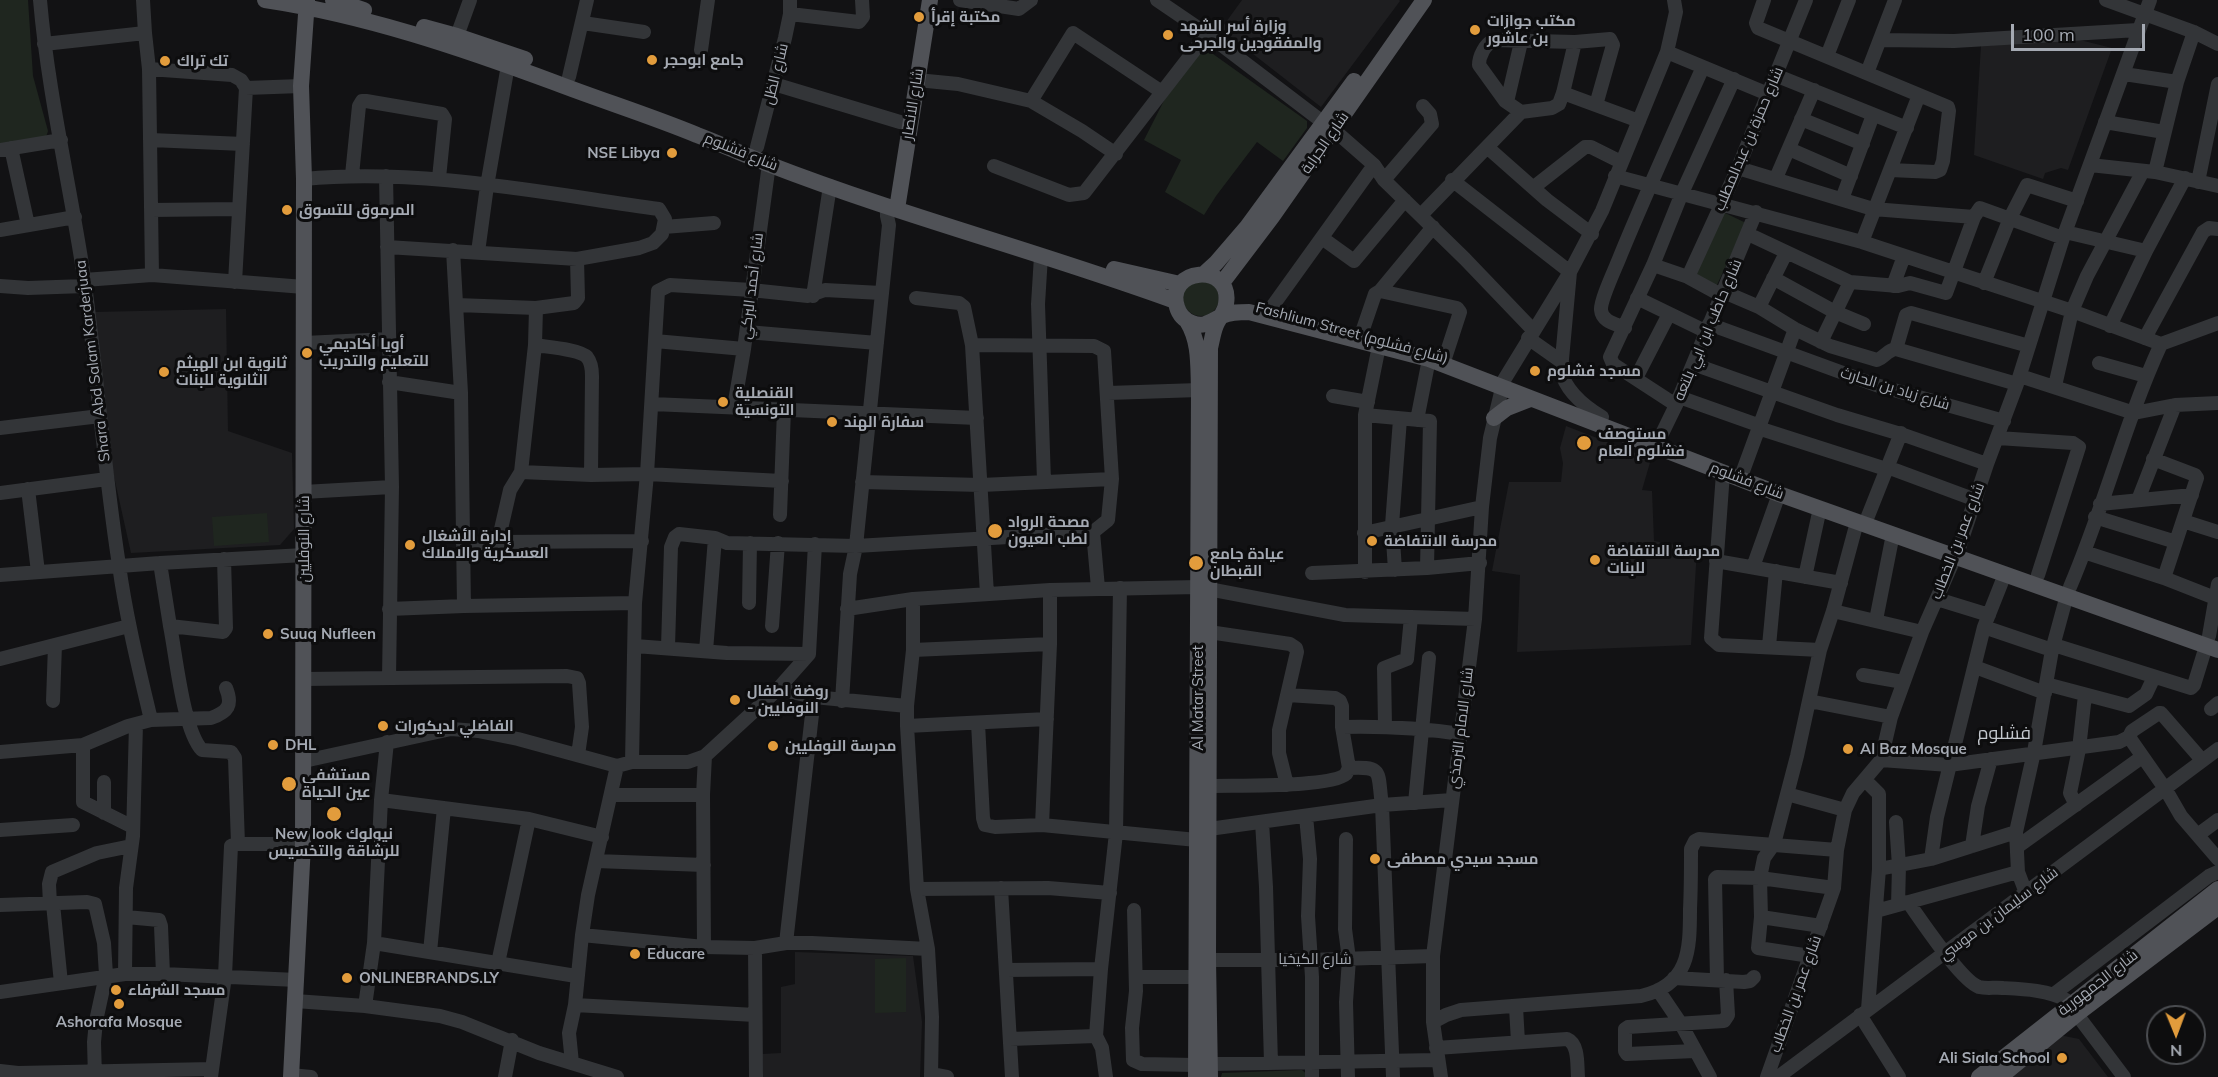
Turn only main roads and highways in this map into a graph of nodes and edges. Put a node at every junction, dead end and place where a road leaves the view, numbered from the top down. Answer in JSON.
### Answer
{"nodes":[{"id":1,"x":265,"y":0,"type":"edge"},
{"id":2,"x":333,"y":0,"type":"edge"},
{"id":3,"x":919,"y":0,"type":"edge"},
{"id":4,"x":930,"y":0,"type":"edge"},
{"id":5,"x":1412,"y":0,"type":"edge"},
{"id":6,"x":1424,"y":0,"type":"edge"},
{"id":7,"x":307,"y":3,"type":"edge"},
{"id":8,"x":381,"y":20,"type":"junction"},
{"id":9,"x":1382,"y":50,"type":"junction"},
{"id":10,"x":1329,"y":127,"type":"junction"},
{"id":11,"x":892,"y":203,"type":"junction"},
{"id":12,"x":1204,"y":274,"type":"junction"},
{"id":13,"x":1180,"y":284,"type":"junction"},
{"id":14,"x":1223,"y":287,"type":"junction"},
{"id":15,"x":1175,"y":301,"type":"junction"},
{"id":16,"x":1272,"y":315,"type":"junction"},
{"id":17,"x":1220,"y":317,"type":"junction"},
{"id":18,"x":1187,"y":321,"type":"junction"},
{"id":19,"x":1437,"y":358,"type":"junction"},
{"id":20,"x":1481,"y":370,"type":"joint"},
{"id":21,"x":1503,"y":384,"type":"junction"},
{"id":22,"x":1530,"y":399,"type":"junction"},
{"id":23,"x":1494,"y":418,"type":"road end"},
{"id":24,"x":1658,"y":443,"type":"junction"},
{"id":25,"x":1863,"y":519,"type":"junction"},
{"id":26,"x":1957,"y":552,"type":"junction"},
{"id":27,"x":1204,"y":588,"type":"junction"},
{"id":28,"x":2068,"y":591,"type":"junction"},
{"id":29,"x":2213,"y":643,"type":"edge"},
{"id":30,"x":1205,"y":837,"type":"junction"},
{"id":31,"x":2218,"y":889,"type":"edge"},
{"id":32,"x":2218,"y":907,"type":"edge"},
{"id":33,"x":2074,"y":1010,"type":"junction"},
{"id":34,"x":1203,"y":1071,"type":"edge"},
{"id":35,"x":291,"y":1076,"type":"edge"},
{"id":36,"x":1979,"y":1077,"type":"edge"},
{"id":37,"x":2000,"y":1077,"type":"edge"}],
"edges":[{"from":1,"to":7,"type":"main road","name":"شارع فشلوم"},
{"from":2,"to":8,"type":"main road","name":"شارع فشلوم"},
{"from":3,"to":11,"type":"main road","name":"شارع الانصار"},
{"from":4,"to":11,"type":"main road","name":"شارع الانصار"},
{"from":5,"to":9,"type":"main road","name":"شارع الجرابة"},
{"from":6,"to":9,"type":"main road","name":"شارع الجرابة"},
{"from":7,"to":8,"type":"main road","name":"شارع فشلوم"},
{"from":7,"to":35,"type":"main road","name":"شارع النوفليين"},
{"from":8,"to":11,"type":"main road","name":"شارع فشلوم"},
{"from":8,"to":11,"type":"main road","name":"شارع فشلوم"},
{"from":9,"to":10,"type":"main road","name":"شارع الجرابة"},
{"from":10,"to":12,"type":"main road","name":"شارع الجرابة"},
{"from":10,"to":14,"type":"main road","name":"شارع الجرابة"},
{"from":11,"to":13,"type":"main road","name":"شارع فشلوم"},
{"from":11,"to":15,"type":"main road","name":"شارع فشلوم"},
{"from":12,"to":13,"type":"main road"},
{"from":12,"to":14,"type":"main road"},
{"from":13,"to":15,"type":"main road"},
{"from":14,"to":16,"type":"main road","name":"Fashlium Street (شارع فشلوم)"},
{"from":14,"to":17,"type":"main road"},
{"from":15,"to":18,"type":"main road"},
{"from":16,"to":17,"type":"main road"},
{"from":16,"to":19,"type":"main road","name":"شارع فشلوم"},
{"from":16,"to":19,"type":"main road","name":"Fashlium Street (شارع فشلوم)"},
{"from":17,"to":18,"type":"main road"},
{"from":17,"to":27,"type":"main road"},
{"from":18,"to":27,"type":"main road","name":"Al Matar Street"},
{"from":19,"to":20,"type":"main road","name":"Fashlium Street (شارع فشلوم)"},
{"from":19,"to":21,"type":"main road","name":"شارع فشلوم"},
{"from":20,"to":21,"type":"main road","name":"شارع فشلوم"},
{"from":21,"to":22,"type":"main road","name":"شارع فشلوم"},
{"from":21,"to":24,"type":"main road","name":"شارع فشلوم"},
{"from":22,"to":23,"type":"main road"},
{"from":22,"to":24,"type":"main road","name":"شارع فشلوم"},
{"from":24,"to":25,"type":"main road","name":"شارع فشلوم"},
{"from":24,"to":25,"type":"main road","name":"شارع فشلوم"},
{"from":25,"to":26,"type":"main road","name":"شارع فشلوم"},
{"from":25,"to":26,"type":"main road","name":"شارع فشلوم"},
{"from":26,"to":28,"type":"main road","name":"شارع فشلوم"},
{"from":26,"to":28,"type":"main road","name":"شارع فشلوم"},
{"from":27,"to":30,"type":"main road","name":"Al Matar Street"},
{"from":27,"to":30,"type":"main road"},
{"from":28,"to":29,"type":"main road","name":"شارع فشلوم"},
{"from":30,"to":34,"type":"main road","name":"Al Matar Street"},
{"from":31,"to":33,"type":"main road","name":"شارع الجمهورية"},
{"from":32,"to":33,"type":"main road","name":"شارع الجمهورية"},
{"from":33,"to":36,"type":"main road","name":"شارع الجمهورية"},
{"from":33,"to":37,"type":"main road","name":"شارع الجمهورية"}]}
